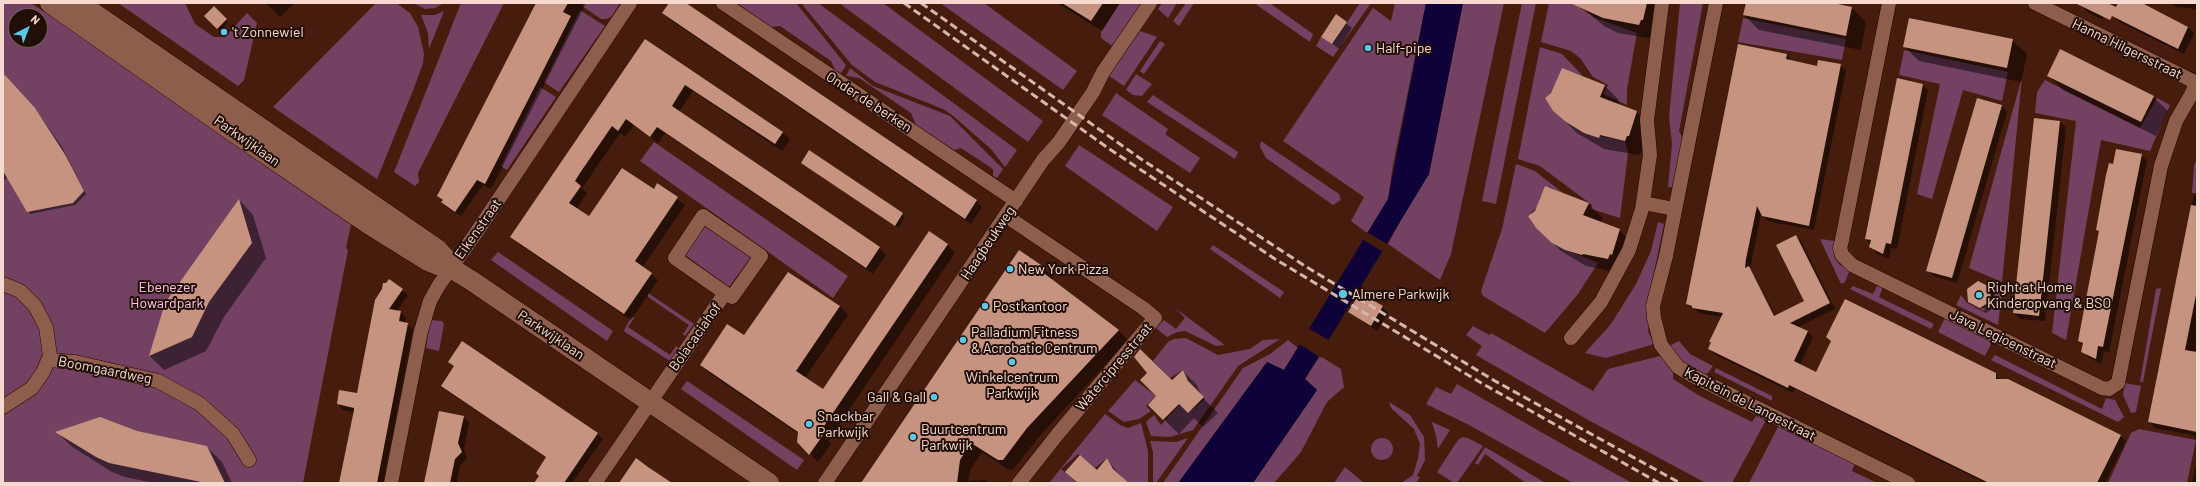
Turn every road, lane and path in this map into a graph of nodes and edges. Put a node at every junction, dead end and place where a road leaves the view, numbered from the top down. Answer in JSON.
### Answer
{"nodes":[{"id":1,"x":50,"y":3,"type":"edge"},
{"id":2,"x":79,"y":3,"type":"edge"},
{"id":3,"x":630,"y":3,"type":"edge"},
{"id":4,"x":723,"y":3,"type":"edge"},
{"id":5,"x":1150,"y":3,"type":"edge"},
{"id":6,"x":1662,"y":3,"type":"edge"},
{"id":7,"x":1716,"y":3,"type":"edge"},
{"id":8,"x":1889,"y":3,"type":"edge"},
{"id":9,"x":2035,"y":3,"type":"edge"},
{"id":10,"x":2196,"y":83,"type":"edge"},
{"id":11,"x":1016,"y":201,"type":"junction"},
{"id":12,"x":1644,"y":203,"type":"junction"},
{"id":13,"x":1674,"y":209,"type":"junction"},
{"id":14,"x":1006,"y":216,"type":"junction"},
{"id":15,"x":451,"y":268,"type":"junction"},
{"id":16,"x":3,"y":284,"type":"edge"},
{"id":17,"x":725,"y":293,"type":"junction"},
{"id":18,"x":1571,"y":338,"type":"dead end"},
{"id":19,"x":48,"y":360,"type":"junction"},
{"id":20,"x":650,"y":403,"type":"junction"},
{"id":21,"x":3,"y":407,"type":"edge"},
{"id":22,"x":249,"y":460,"type":"dead end"},
{"id":23,"x":391,"y":483,"type":"edge"},
{"id":24,"x":595,"y":483,"type":"edge"},
{"id":25,"x":769,"y":483,"type":"edge"},
{"id":26,"x":825,"y":483,"type":"edge"},
{"id":27,"x":1019,"y":483,"type":"edge"},
{"id":28,"x":1908,"y":483,"type":"edge"}],
"edges":[{"from":1,"to":15,"type":"street","name":"Parkwijklaan"},
{"from":2,"to":15,"type":"street","name":"Parkwijklaan"},
{"from":3,"to":15,"type":"street","name":"Eikenstraat"},
{"from":4,"to":11,"type":"street","name":"Onder de berken"},
{"from":5,"to":11,"type":"street","name":"Haagbeukweg"},
{"from":6,"to":12,"type":"street"},
{"from":7,"to":13,"type":"street","name":"Kapitein de Langestraat"},
{"from":8,"to":10,"type":"street","name":"Java Legioenstraat"},
{"from":9,"to":10,"type":"street","name":"Hanna Hilgersstraat"},
{"from":11,"to":14,"type":"street","name":"Haagbeukweg"},
{"from":12,"to":13,"type":"street"},
{"from":12,"to":18,"type":"street"},
{"from":13,"to":28,"type":"street","name":"Kapitein de Langestraat"},
{"from":14,"to":26,"type":"street","name":"Haagbeukweg"},
{"from":14,"to":27,"type":"street","name":"Watercipresstraat"},
{"from":15,"to":20,"type":"street","name":"Parkwijklaan"},
{"from":15,"to":23,"type":"street","name":"Eikenstraat"},
{"from":16,"to":19,"type":"street","name":"Boomgaardweg"},
{"from":17,"to":17,"type":"street","name":"Bolacaciahof"},
{"from":17,"to":20,"type":"street","name":"Bolacaciahof"},
{"from":19,"to":21,"type":"street","name":"Boomgaardweg"},
{"from":19,"to":22,"type":"street","name":"Boomgaardweg"},
{"from":20,"to":24,"type":"street"},
{"from":20,"to":25,"type":"street","name":"Parkwijklaan"}]}
